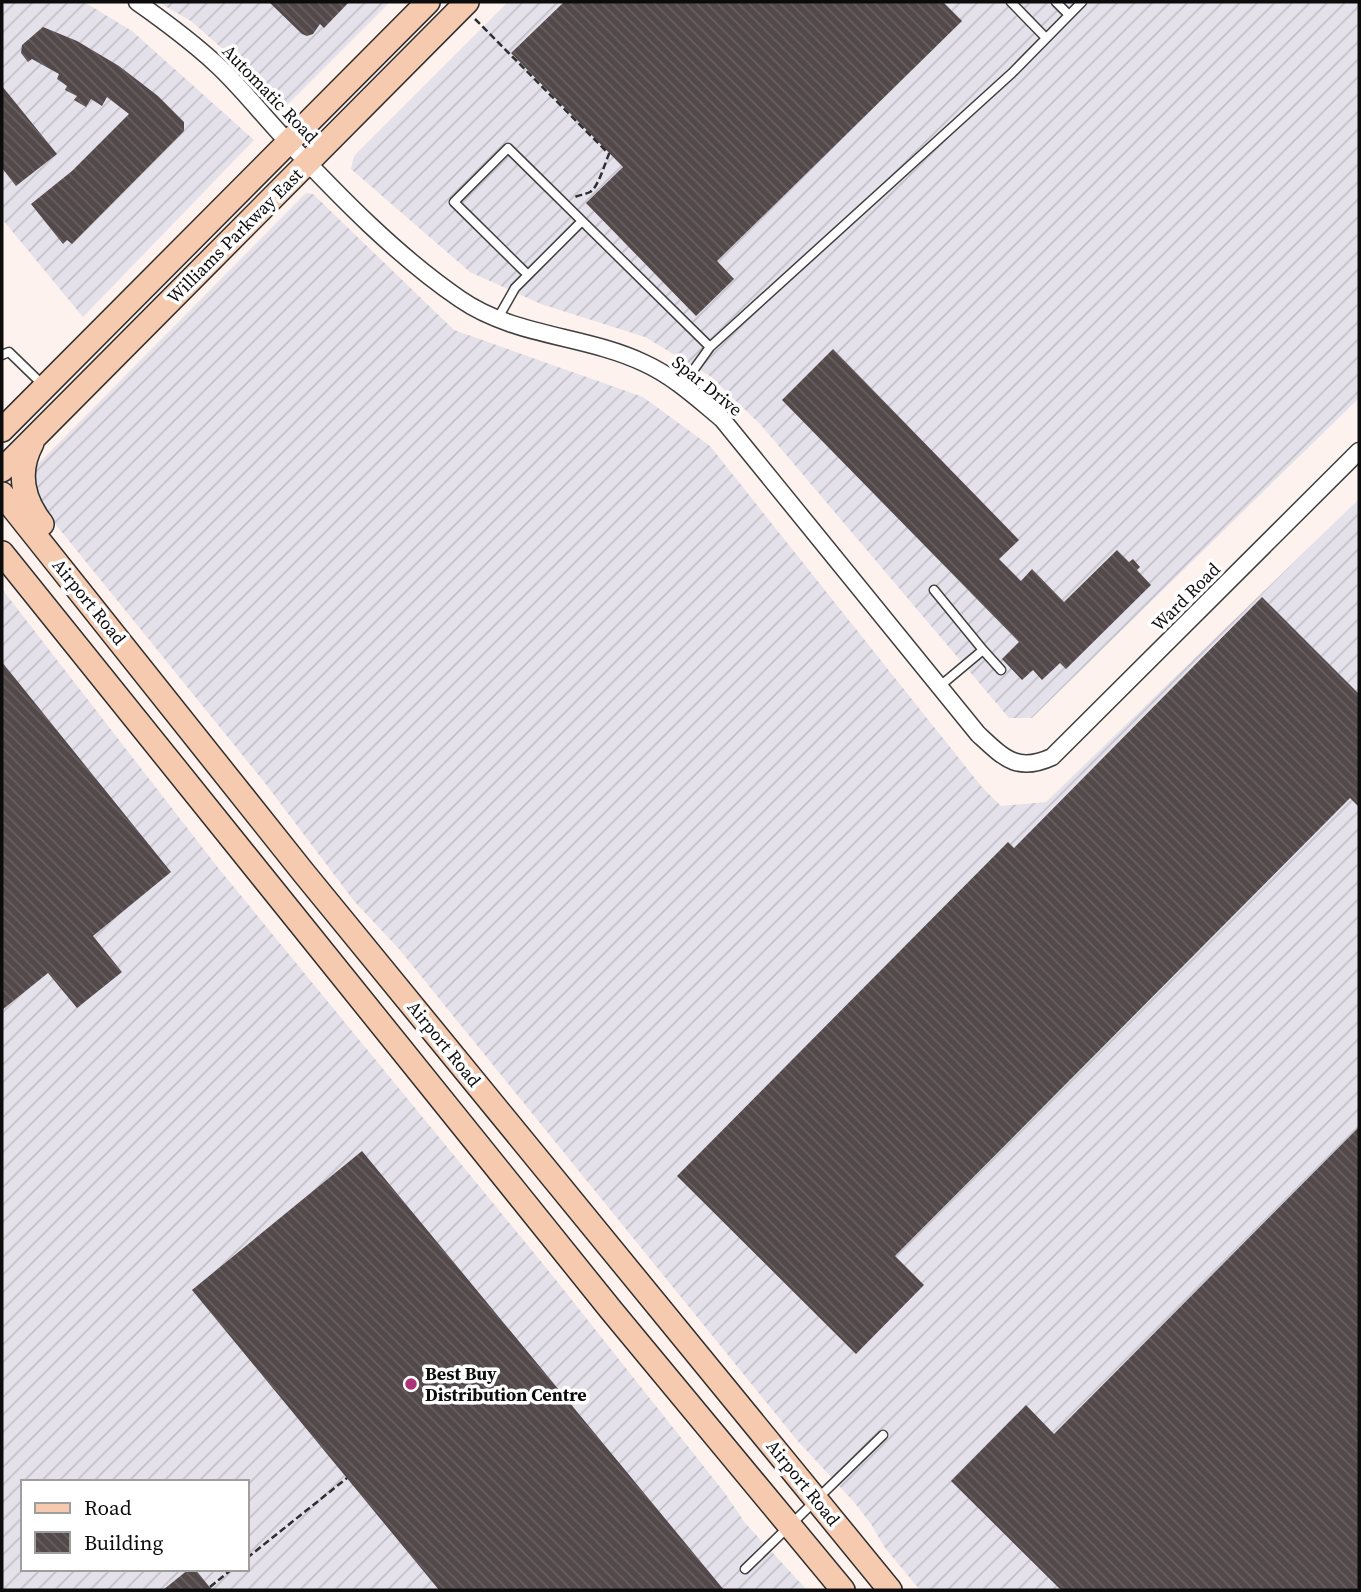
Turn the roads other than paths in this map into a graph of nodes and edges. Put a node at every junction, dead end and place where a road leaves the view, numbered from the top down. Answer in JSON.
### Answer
{"nodes":[{"id":1,"x":136,"y":2,"type":"edge"},
{"id":2,"x":428,"y":2,"type":"edge"},
{"id":3,"x":1011,"y":2,"type":"edge"},
{"id":4,"x":1056,"y":2,"type":"edge"},
{"id":5,"x":1082,"y":2,"type":"edge"},
{"id":6,"x":465,"y":4,"type":"edge"},
{"id":7,"x":1069,"y":15,"type":"junction"},
{"id":8,"x":1046,"y":38,"type":"junction"},
{"id":9,"x":288,"y":142,"type":"junction"},
{"id":10,"x":309,"y":162,"type":"junction"},
{"id":11,"x":582,"y":222,"type":"junction"},
{"id":12,"x":527,"y":275,"type":"junction"},
{"id":13,"x":498,"y":319,"type":"junction"},
{"id":14,"x":2,"y":344,"type":"edge"},
{"id":15,"x":710,"y":347,"type":"junction"},
{"id":16,"x":5,"y":353,"type":"edge"},
{"id":17,"x":682,"y":386,"type":"junction"},
{"id":18,"x":46,"y":387,"type":"junction"},
{"id":19,"x":27,"y":404,"type":"junction"},
{"id":20,"x":2,"y":418,"type":"edge"},
{"id":21,"x":2,"y":430,"type":"edge"},
{"id":22,"x":35,"y":437,"type":"junction"},
{"id":23,"x":1359,"y":451,"type":"edge"},
{"id":24,"x":2,"y":470,"type":"edge"},
{"id":25,"x":2,"y":494,"type":"edge"},
{"id":26,"x":2,"y":553,"type":"edge"},
{"id":27,"x":2,"y":569,"type":"edge"},
{"id":28,"x":65,"y":572,"type":"junction"},
{"id":29,"x":26,"y":583,"type":"junction"},
{"id":30,"x":934,"y":590,"type":"dead end"},
{"id":31,"x":983,"y":650,"type":"junction"},
{"id":32,"x":1001,"y":670,"type":"dead end"},
{"id":33,"x":940,"y":687,"type":"junction"},
{"id":34,"x":1036,"y":765,"type":"joint"},
{"id":35,"x":883,"y":1435,"type":"dead end"},
{"id":36,"x":816,"y":1499,"type":"junction"},
{"id":37,"x":790,"y":1525,"type":"junction"},
{"id":38,"x":745,"y":1569,"type":"dead end"},
{"id":39,"x":843,"y":1590,"type":"edge"},
{"id":40,"x":890,"y":1590,"type":"edge"}],
"edges":[{"from":1,"to":9,"type":"street","name":"Automatic Road"},
{"from":2,"to":9,"type":"main road","name":"Williams Parkway East"},
{"from":3,"to":8,"type":"lane"},
{"from":4,"to":7,"type":"lane"},
{"from":5,"to":7,"type":"lane"},
{"from":6,"to":10,"type":"main road","name":"Williams Parkway East"},
{"from":7,"to":8,"type":"lane"},
{"from":8,"to":15,"type":"lane"},
{"from":9,"to":10,"type":"street","name":"Automatic Road"},
{"from":9,"to":18,"type":"main road","name":"Williams Parkway East"},
{"from":10,"to":13,"type":"street","name":"Spar Drive"},
{"from":10,"to":22,"type":"main road","name":"Williams Parkway East"},
{"from":11,"to":12,"type":"lane"},
{"from":11,"to":12,"type":"lane"},
{"from":11,"to":15,"type":"lane"},
{"from":12,"to":13,"type":"lane"},
{"from":13,"to":17,"type":"street","name":"Spar Drive"},
{"from":14,"to":16,"type":"lane"},
{"from":15,"to":17,"type":"lane"},
{"from":16,"to":18,"type":"lane"},
{"from":17,"to":33,"type":"street","name":"Spar Drive"},
{"from":18,"to":19,"type":"main road","name":"Williams Parkway East"},
{"from":19,"to":20,"type":"main road"},
{"from":19,"to":21,"type":"main road","name":"Williams Parkway East"},
{"from":22,"to":24,"type":"main road","name":"Williams Parkway East"},
{"from":22,"to":28,"type":"main road"},
{"from":23,"to":34,"type":"street","name":"Ward Road"},
{"from":25,"to":28,"type":"main road","name":"Airport Road"},
{"from":26,"to":29,"type":"main road","name":"Airport Road"},
{"from":27,"to":29,"type":"main road"},
{"from":28,"to":36,"type":"main road","name":"Airport Road"},
{"from":29,"to":37,"type":"main road","name":"Airport Road"},
{"from":30,"to":31,"type":"lane"},
{"from":31,"to":32,"type":"lane"},
{"from":31,"to":33,"type":"lane"},
{"from":33,"to":34,"type":"street","name":"Spar Drive"},
{"from":35,"to":36,"type":"lane"},
{"from":36,"to":37,"type":"lane"},
{"from":36,"to":40,"type":"main road","name":"Airport Road"},
{"from":37,"to":38,"type":"lane"},
{"from":37,"to":39,"type":"main road","name":"Airport Road"}]}
